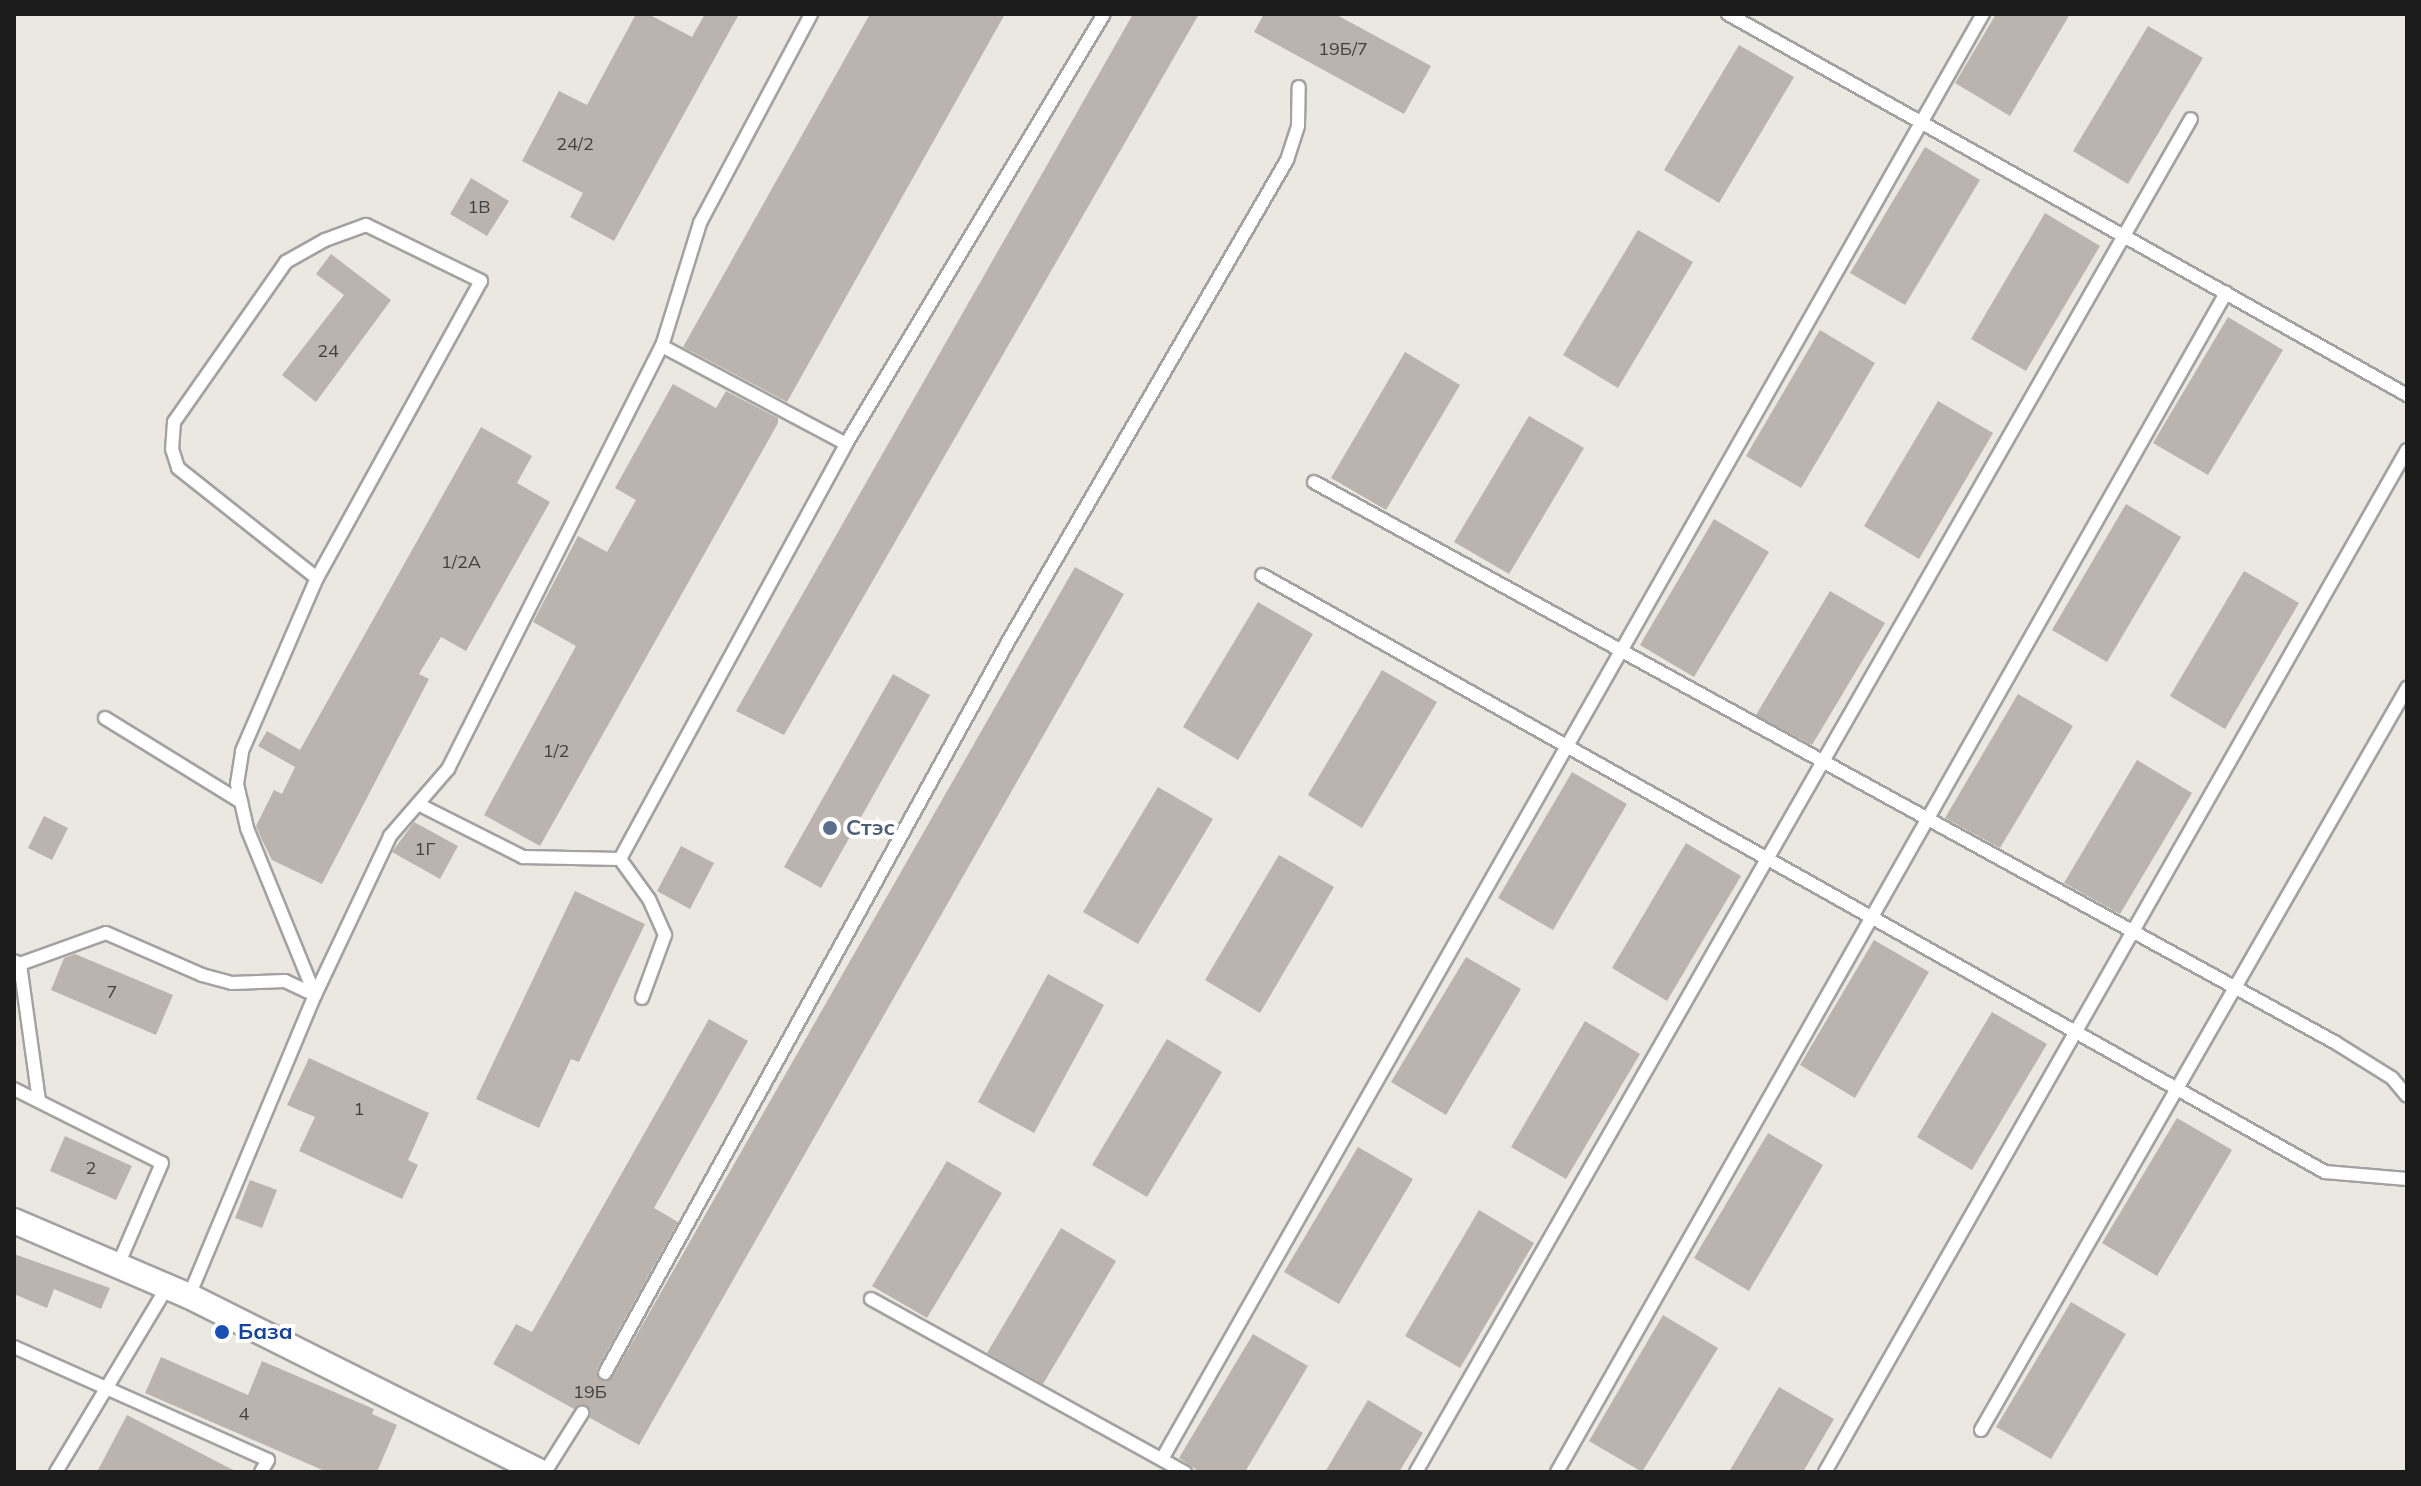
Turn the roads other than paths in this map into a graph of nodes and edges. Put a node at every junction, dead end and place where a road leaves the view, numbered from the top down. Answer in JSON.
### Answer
{"nodes":[{"id":1,"x":811,"y":14,"type":"edge"},
{"id":2,"x":1104,"y":14,"type":"edge"},
{"id":3,"x":1728,"y":14,"type":"edge"},
{"id":4,"x":1983,"y":14,"type":"edge"},
{"id":5,"x":1299,"y":87,"type":"dead end"},
{"id":6,"x":2191,"y":119,"type":"dead end"},
{"id":7,"x":1922,"y":122,"type":"junction"},
{"id":8,"x":2123,"y":236,"type":"junction"},
{"id":9,"x":2226,"y":293,"type":"junction"},
{"id":10,"x":662,"y":346,"type":"junction"},
{"id":11,"x":2407,"y":395,"type":"edge"},
{"id":12,"x":846,"y":444,"type":"junction"},
{"id":13,"x":2407,"y":450,"type":"edge"},
{"id":14,"x":1314,"y":482,"type":"dead end"},
{"id":15,"x":1262,"y":575,"type":"dead end"},
{"id":16,"x":317,"y":578,"type":"junction"},
{"id":17,"x":1620,"y":650,"type":"junction"},
{"id":18,"x":2407,"y":688,"type":"edge"},
{"id":19,"x":105,"y":718,"type":"dead end"},
{"id":20,"x":1565,"y":745,"type":"junction"},
{"id":21,"x":1824,"y":761,"type":"junction"},
{"id":22,"x":241,"y":802,"type":"junction"},
{"id":23,"x":418,"y":804,"type":"junction"},
{"id":24,"x":1927,"y":818,"type":"junction"},
{"id":25,"x":620,"y":859,"type":"junction"},
{"id":26,"x":1768,"y":859,"type":"junction"},
{"id":27,"x":1869,"y":916,"type":"junction"},
{"id":28,"x":2131,"y":930,"type":"junction"},
{"id":29,"x":17,"y":962,"type":"edge"},
{"id":30,"x":2235,"y":987,"type":"junction"},
{"id":31,"x":315,"y":995,"type":"junction"},
{"id":32,"x":642,"y":998,"type":"dead end"},
{"id":33,"x":2075,"y":1032,"type":"junction"},
{"id":34,"x":14,"y":1089,"type":"edge"},
{"id":35,"x":2177,"y":1089,"type":"junction"},
{"id":36,"x":2407,"y":1096,"type":"edge"},
{"id":37,"x":39,"y":1101,"type":"junction"},
{"id":38,"x":2407,"y":1179,"type":"edge"},
{"id":39,"x":14,"y":1221,"type":"edge"},
{"id":40,"x":118,"y":1265,"type":"junction"},
{"id":41,"x":178,"y":1291,"type":"junction"},
{"id":42,"x":871,"y":1299,"type":"dead end"},
{"id":43,"x":14,"y":1347,"type":"edge"},
{"id":44,"x":605,"y":1373,"type":"dead end"},
{"id":45,"x":102,"y":1390,"type":"junction"},
{"id":46,"x":582,"y":1413,"type":"dead end"},
{"id":47,"x":1981,"y":1430,"type":"dead end"},
{"id":48,"x":1162,"y":1459,"type":"junction"},
{"id":49,"x":56,"y":1472,"type":"edge"},
{"id":50,"x":261,"y":1472,"type":"edge"},
{"id":51,"x":543,"y":1472,"type":"edge"},
{"id":52,"x":1185,"y":1472,"type":"edge"},
{"id":53,"x":1416,"y":1472,"type":"edge"},
{"id":54,"x":1557,"y":1472,"type":"edge"},
{"id":55,"x":1825,"y":1472,"type":"edge"}],
"edges":[{"from":1,"to":10,"type":"lane"},
{"from":2,"to":12,"type":"lane"},
{"from":3,"to":7,"type":"lane"},
{"from":4,"to":7,"type":"lane"},
{"from":5,"to":44,"type":"lane"},
{"from":6,"to":8,"type":"lane"},
{"from":7,"to":8,"type":"lane"},
{"from":7,"to":17,"type":"lane"},
{"from":8,"to":9,"type":"lane"},
{"from":8,"to":21,"type":"lane"},
{"from":9,"to":11,"type":"lane"},
{"from":9,"to":24,"type":"lane"},
{"from":10,"to":12,"type":"lane"},
{"from":10,"to":23,"type":"lane"},
{"from":12,"to":25,"type":"lane"},
{"from":13,"to":28,"type":"lane"},
{"from":14,"to":17,"type":"lane"},
{"from":15,"to":20,"type":"lane"},
{"from":16,"to":16,"type":"lane"},
{"from":16,"to":22,"type":"lane"},
{"from":17,"to":20,"type":"lane"},
{"from":17,"to":21,"type":"lane"},
{"from":18,"to":30,"type":"lane"},
{"from":19,"to":22,"type":"lane"},
{"from":20,"to":26,"type":"lane"},
{"from":20,"to":48,"type":"lane"},
{"from":21,"to":24,"type":"lane"},
{"from":21,"to":26,"type":"lane"},
{"from":22,"to":31,"type":"lane"},
{"from":23,"to":25,"type":"lane"},
{"from":23,"to":31,"type":"lane"},
{"from":24,"to":27,"type":"lane"},
{"from":24,"to":28,"type":"lane"},
{"from":25,"to":32,"type":"lane"},
{"from":26,"to":27,"type":"lane"},
{"from":26,"to":53,"type":"lane"},
{"from":27,"to":33,"type":"lane"},
{"from":27,"to":54,"type":"lane"},
{"from":28,"to":30,"type":"lane"},
{"from":28,"to":33,"type":"lane"},
{"from":29,"to":31,"type":"lane"},
{"from":29,"to":37,"type":"lane"},
{"from":30,"to":35,"type":"lane"},
{"from":30,"to":36,"type":"lane"},
{"from":31,"to":41,"type":"lane"},
{"from":33,"to":35,"type":"lane"},
{"from":33,"to":55,"type":"lane"},
{"from":34,"to":37,"type":"lane"},
{"from":35,"to":38,"type":"lane"},
{"from":35,"to":47,"type":"lane"},
{"from":37,"to":40,"type":"lane"},
{"from":39,"to":40,"type":"street"},
{"from":40,"to":41,"type":"street"},
{"from":41,"to":45,"type":"lane"},
{"from":41,"to":51,"type":"street"},
{"from":42,"to":48,"type":"lane"},
{"from":43,"to":45,"type":"lane"},
{"from":45,"to":49,"type":"lane"},
{"from":45,"to":50,"type":"lane"},
{"from":46,"to":51,"type":"lane"},
{"from":48,"to":52,"type":"lane"}]}
